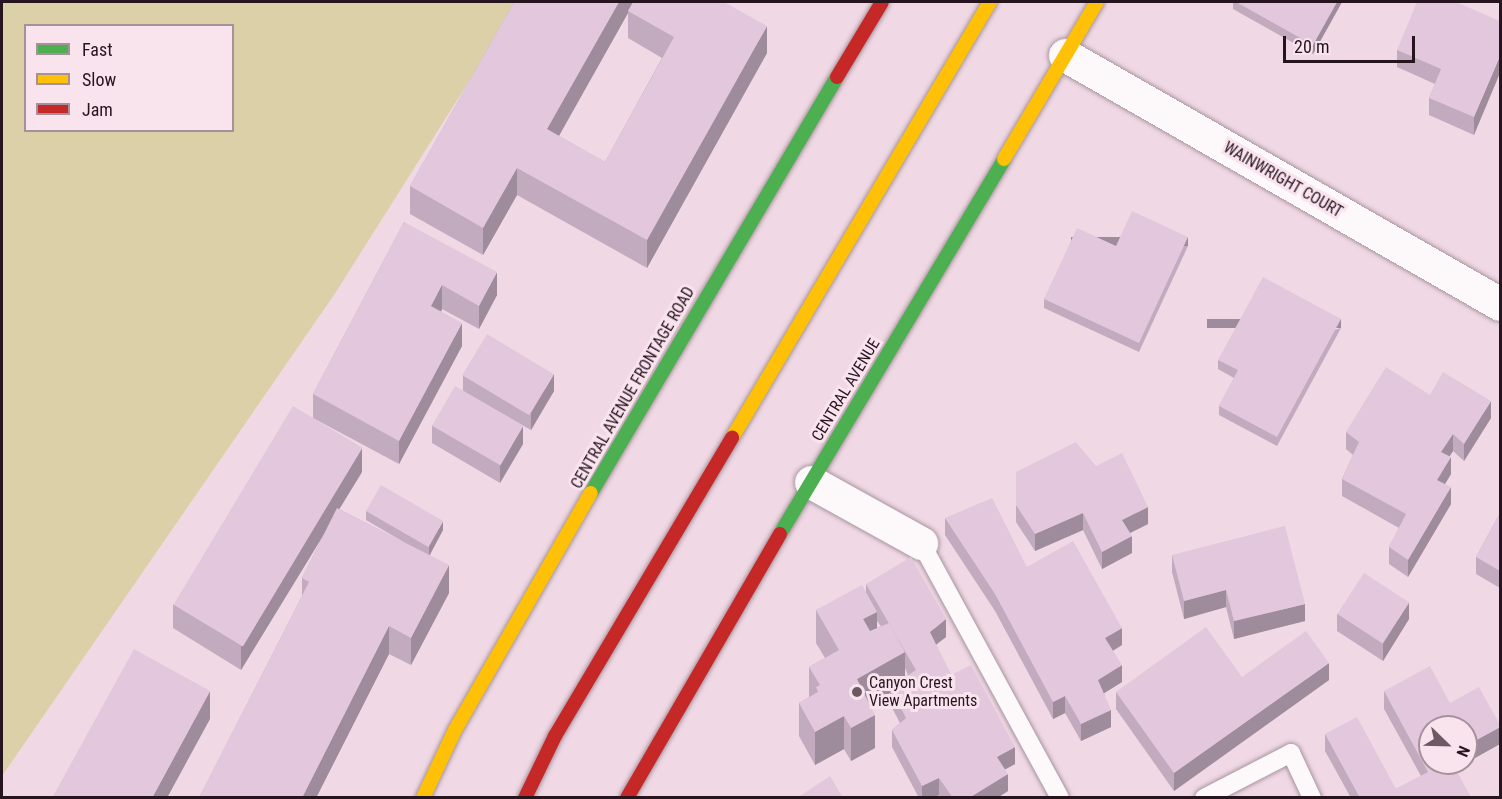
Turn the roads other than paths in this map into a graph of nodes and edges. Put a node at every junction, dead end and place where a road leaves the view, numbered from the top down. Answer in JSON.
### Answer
{"nodes":[{"id":1,"x":882,"y":2,"type":"edge"},
{"id":2,"x":990,"y":2,"type":"edge"},
{"id":3,"x":1097,"y":2,"type":"edge"},
{"id":4,"x":1065,"y":55,"type":"junction"},
{"id":5,"x":1500,"y":304,"type":"edge"},
{"id":6,"x":811,"y":482,"type":"junction"},
{"id":7,"x":921,"y":543,"type":"joint"},
{"id":8,"x":423,"y":798,"type":"edge"},
{"id":9,"x":525,"y":798,"type":"edge"},
{"id":10,"x":627,"y":798,"type":"edge"},
{"id":11,"x":1060,"y":798,"type":"edge"},
{"id":12,"x":1203,"y":798,"type":"edge"},
{"id":13,"x":1312,"y":798,"type":"edge"}],
"edges":[{"from":1,"to":8,"type":"main road","name":"CENTRAL AVENUE FRONTAGE ROAD"},
{"from":2,"to":9,"type":"main road"},
{"from":3,"to":4,"type":"main road","name":"CENTRAL AVENUE"},
{"from":4,"to":5,"type":"street","name":"WAINWRIGHT COURT"},
{"from":4,"to":6,"type":"main road","name":"CENTRAL AVENUE"},
{"from":6,"to":7,"type":"street"},
{"from":6,"to":10,"type":"main road","name":"CENTRAL AVENUE"},
{"from":7,"to":11,"type":"lane"},
{"from":12,"to":13,"type":"lane"}]}
